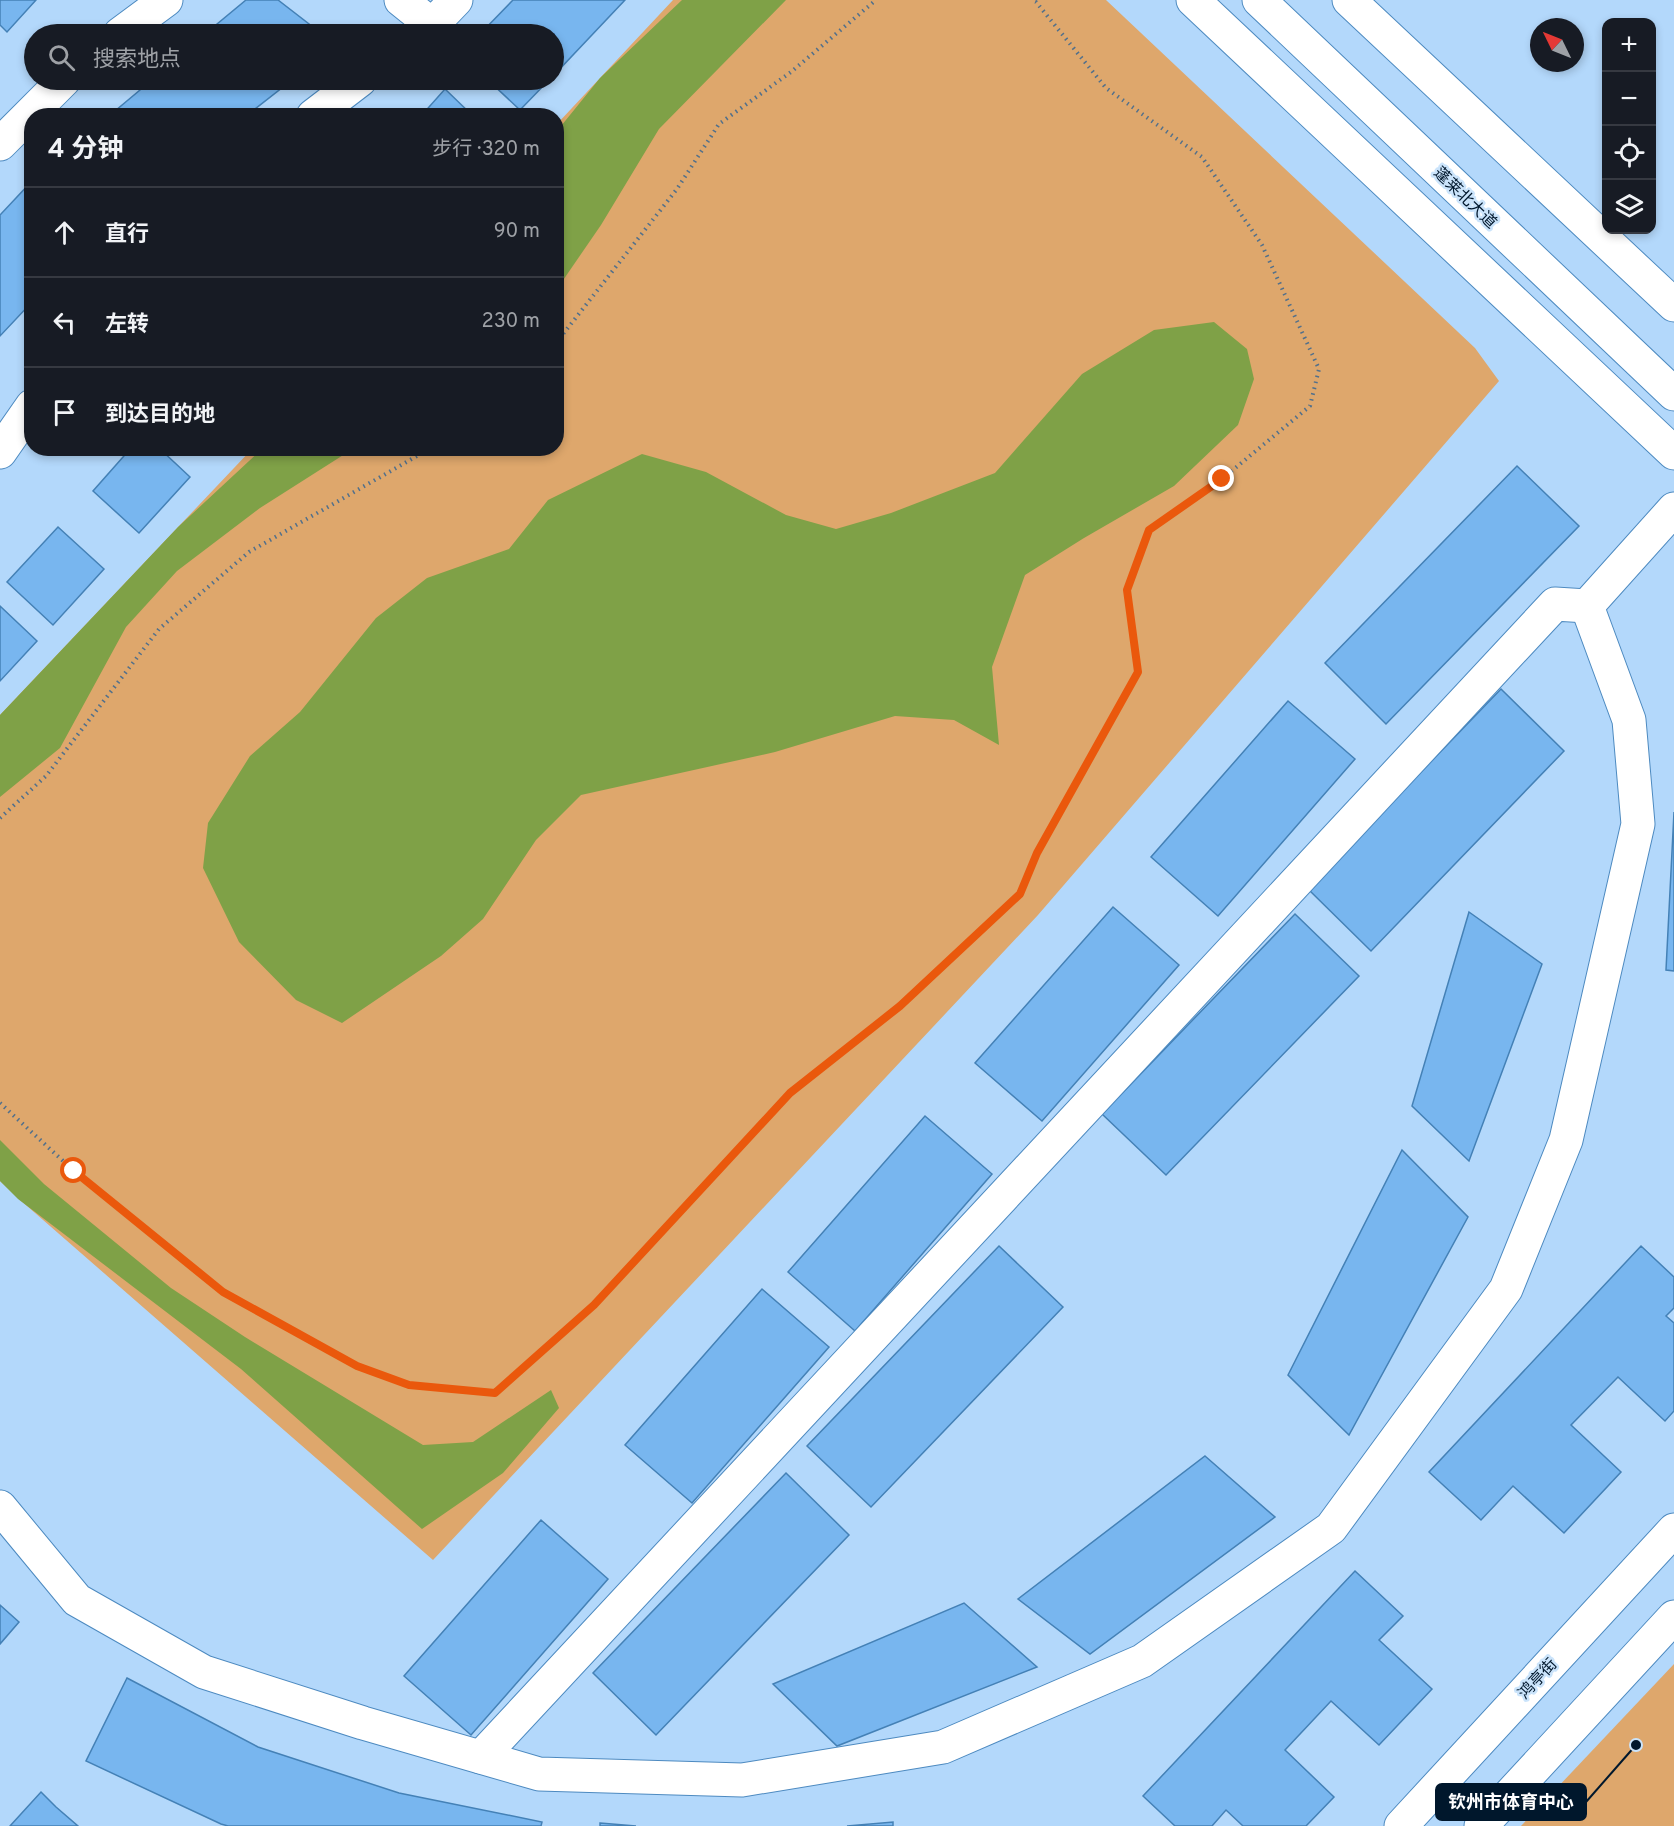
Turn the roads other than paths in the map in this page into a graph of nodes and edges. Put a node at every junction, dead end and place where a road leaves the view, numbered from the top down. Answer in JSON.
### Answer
{"nodes":[{"id":1,"x":166,"y":0,"type":"edge"},
{"id":2,"x":401,"y":0,"type":"edge"},
{"id":3,"x":456,"y":0,"type":"edge"},
{"id":4,"x":1193,"y":0,"type":"edge"},
{"id":5,"x":1259,"y":0,"type":"edge"},
{"id":6,"x":1349,"y":0,"type":"edge"},
{"id":7,"x":134,"y":24,"type":"edge"},
{"id":8,"x":421,"y":24,"type":"edge"},
{"id":9,"x":432,"y":24,"type":"edge"},
{"id":10,"x":54,"y":90,"type":"edge"},
{"id":11,"x":347,"y":90,"type":"edge"},
{"id":12,"x":36,"y":108,"type":"edge"},
{"id":13,"x":323,"y":108,"type":"edge"},
{"id":14,"x":24,"y":120,"type":"edge"},
{"id":15,"x":0,"y":144,"type":"edge"},
{"id":16,"x":1674,"y":305,"type":"edge"},
{"id":17,"x":1674,"y":394,"type":"edge"},
{"id":18,"x":24,"y":418,"type":"edge"},
{"id":19,"x":0,"y":452,"type":"edge"},
{"id":20,"x":1674,"y":453,"type":"edge"},
{"id":21,"x":1674,"y":510,"type":"edge"},
{"id":22,"x":1587,"y":606,"type":"junction"},
{"id":23,"x":0,"y":1507,"type":"edge"},
{"id":24,"x":1674,"y":1530,"type":"edge"},
{"id":25,"x":1674,"y":1617,"type":"edge"},
{"id":26,"x":481,"y":1757,"type":"junction"},
{"id":27,"x":1401,"y":1826,"type":"edge"},
{"id":28,"x":1481,"y":1826,"type":"edge"}],
"edges":[{"from":1,"to":7,"type":"main road"},
{"from":2,"to":8,"type":"main road"},
{"from":3,"to":9,"type":"main road"},
{"from":4,"to":20,"type":"main road"},
{"from":5,"to":17,"type":"main road","name":"蓬莱北大道"},
{"from":6,"to":16,"type":"main road"},
{"from":10,"to":12,"type":"main road"},
{"from":11,"to":13,"type":"main road"},
{"from":14,"to":15,"type":"main road"},
{"from":18,"to":19,"type":"main road"},
{"from":21,"to":22,"type":"main road"},
{"from":22,"to":26,"type":"main road"},
{"from":22,"to":26,"type":"main road"},
{"from":23,"to":26,"type":"main road"},
{"from":24,"to":27,"type":"main road","name":"鸿亭街"},
{"from":25,"to":28,"type":"main road"}]}
